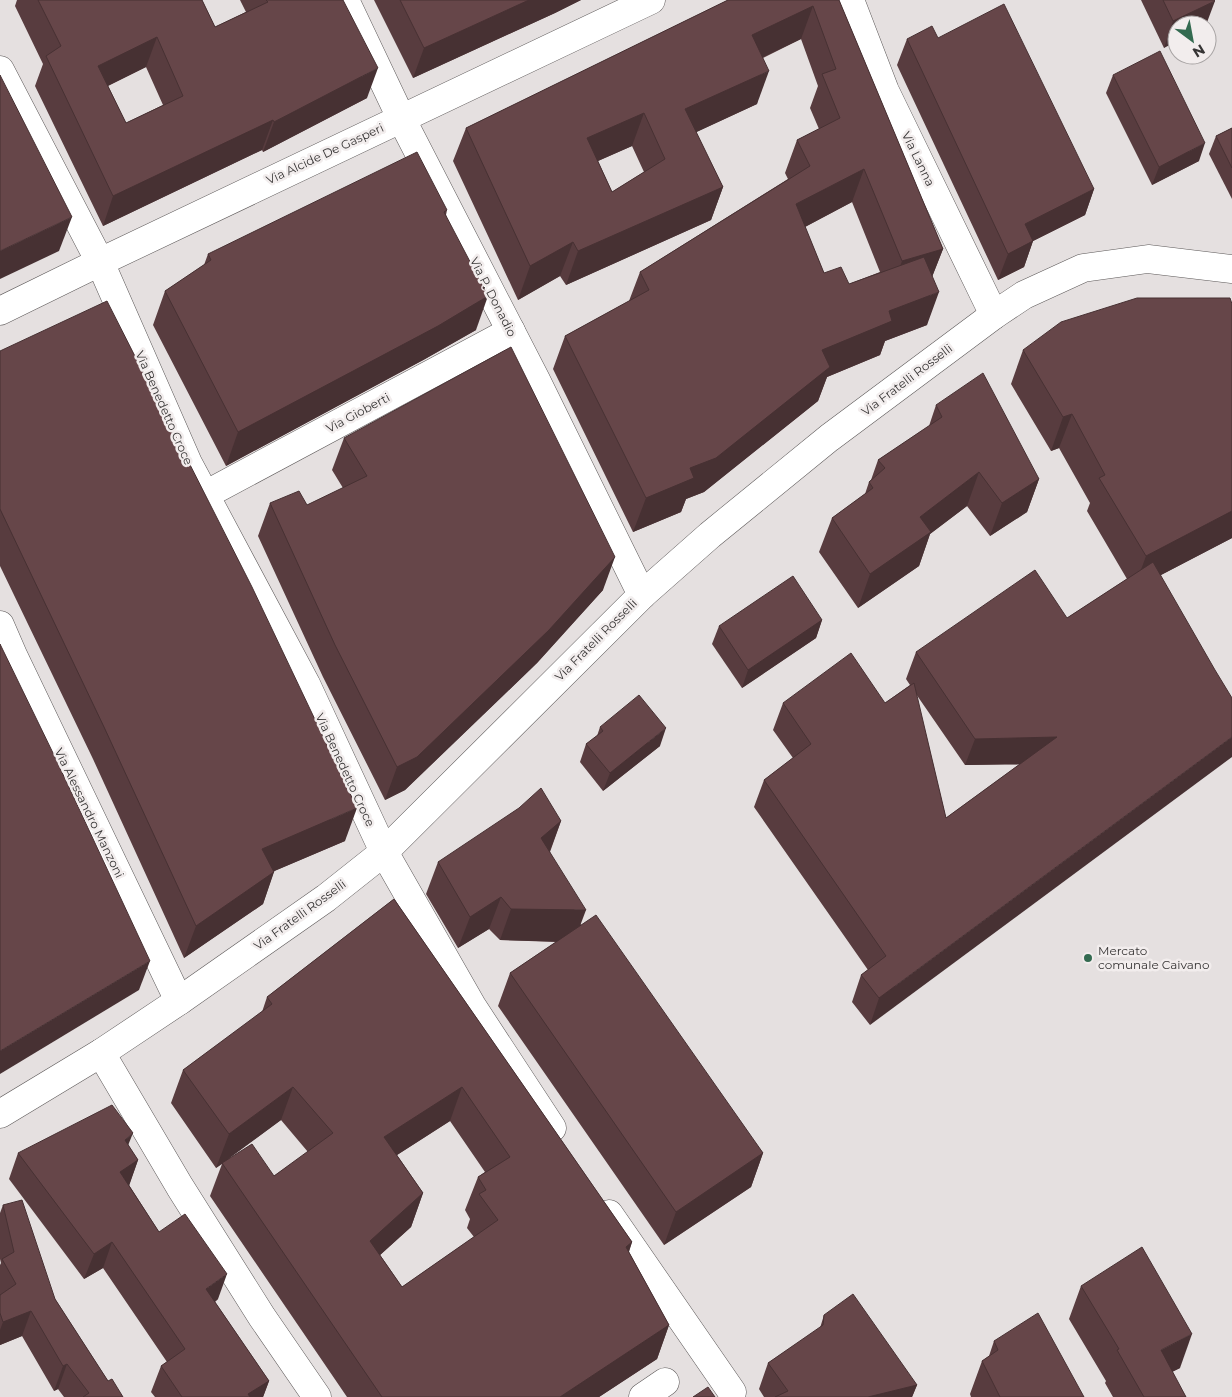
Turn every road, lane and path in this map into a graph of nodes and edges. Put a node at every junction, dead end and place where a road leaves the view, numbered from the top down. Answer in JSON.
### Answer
{"nodes":[{"id":1,"x":345,"y":0,"type":"edge"},
{"id":2,"x":651,"y":0,"type":"edge"},
{"id":3,"x":850,"y":0,"type":"edge"},
{"id":4,"x":0,"y":70,"type":"edge"},
{"id":5,"x":401,"y":118,"type":"junction"},
{"id":6,"x":100,"y":262,"type":"junction"},
{"id":7,"x":1232,"y":269,"type":"edge"},
{"id":8,"x":0,"y":311,"type":"edge"},
{"id":9,"x":994,"y":315,"type":"junction"},
{"id":10,"x":511,"y":331,"type":"junction"},
{"id":11,"x":205,"y":495,"type":"junction"},
{"id":12,"x":642,"y":595,"type":"junction"},
{"id":13,"x":0,"y":625,"type":"edge"},
{"id":14,"x":384,"y":852,"type":"junction"},
{"id":15,"x":179,"y":1001,"type":"junction"},
{"id":16,"x":101,"y":1053,"type":"junction"},
{"id":17,"x":0,"y":1114,"type":"edge"},
{"id":18,"x":565,"y":1148,"type":"edge"},
{"id":19,"x":593,"y":1190,"type":"edge"},
{"id":20,"x":732,"y":1392,"type":"dead end"},
{"id":21,"x":317,"y":1397,"type":"edge"}],
"edges":[{"from":1,"to":5,"type":"street","name":"Via P. Donadio"},
{"from":2,"to":5,"type":"street","name":"Via Alcide De Gasperi"},
{"from":3,"to":9,"type":"street","name":"Via Lanna"},
{"from":4,"to":6,"type":"street","name":"Via Benedetto Croce"},
{"from":5,"to":6,"type":"street","name":"Via Alcide De Gasperi"},
{"from":5,"to":10,"type":"street","name":"Via P. Donadio"},
{"from":6,"to":8,"type":"street","name":"Via Alcide De Gasperi"},
{"from":6,"to":11,"type":"street","name":"Via Benedetto Croce"},
{"from":7,"to":9,"type":"street","name":"Via Fratelli Rosselli"},
{"from":9,"to":12,"type":"street","name":"Via Fratelli Rosselli"},
{"from":10,"to":11,"type":"street","name":"Via Gioberti"},
{"from":10,"to":12,"type":"street","name":"Via P. Donadio"},
{"from":11,"to":14,"type":"street","name":"Via Benedetto Croce"},
{"from":12,"to":14,"type":"street","name":"Via Fratelli Rosselli"},
{"from":13,"to":15,"type":"street","name":"Via Alessandro Manzoni"},
{"from":14,"to":15,"type":"street","name":"Via Fratelli Rosselli"},
{"from":14,"to":18,"type":"street","name":"Via Benedetto Croce"},
{"from":15,"to":16,"type":"street","name":"Via Fratelli Rosselli"},
{"from":16,"to":17,"type":"street","name":"Via Fratelli Rosselli"},
{"from":16,"to":21,"type":"street"},
{"from":19,"to":20,"type":"street"}]}
